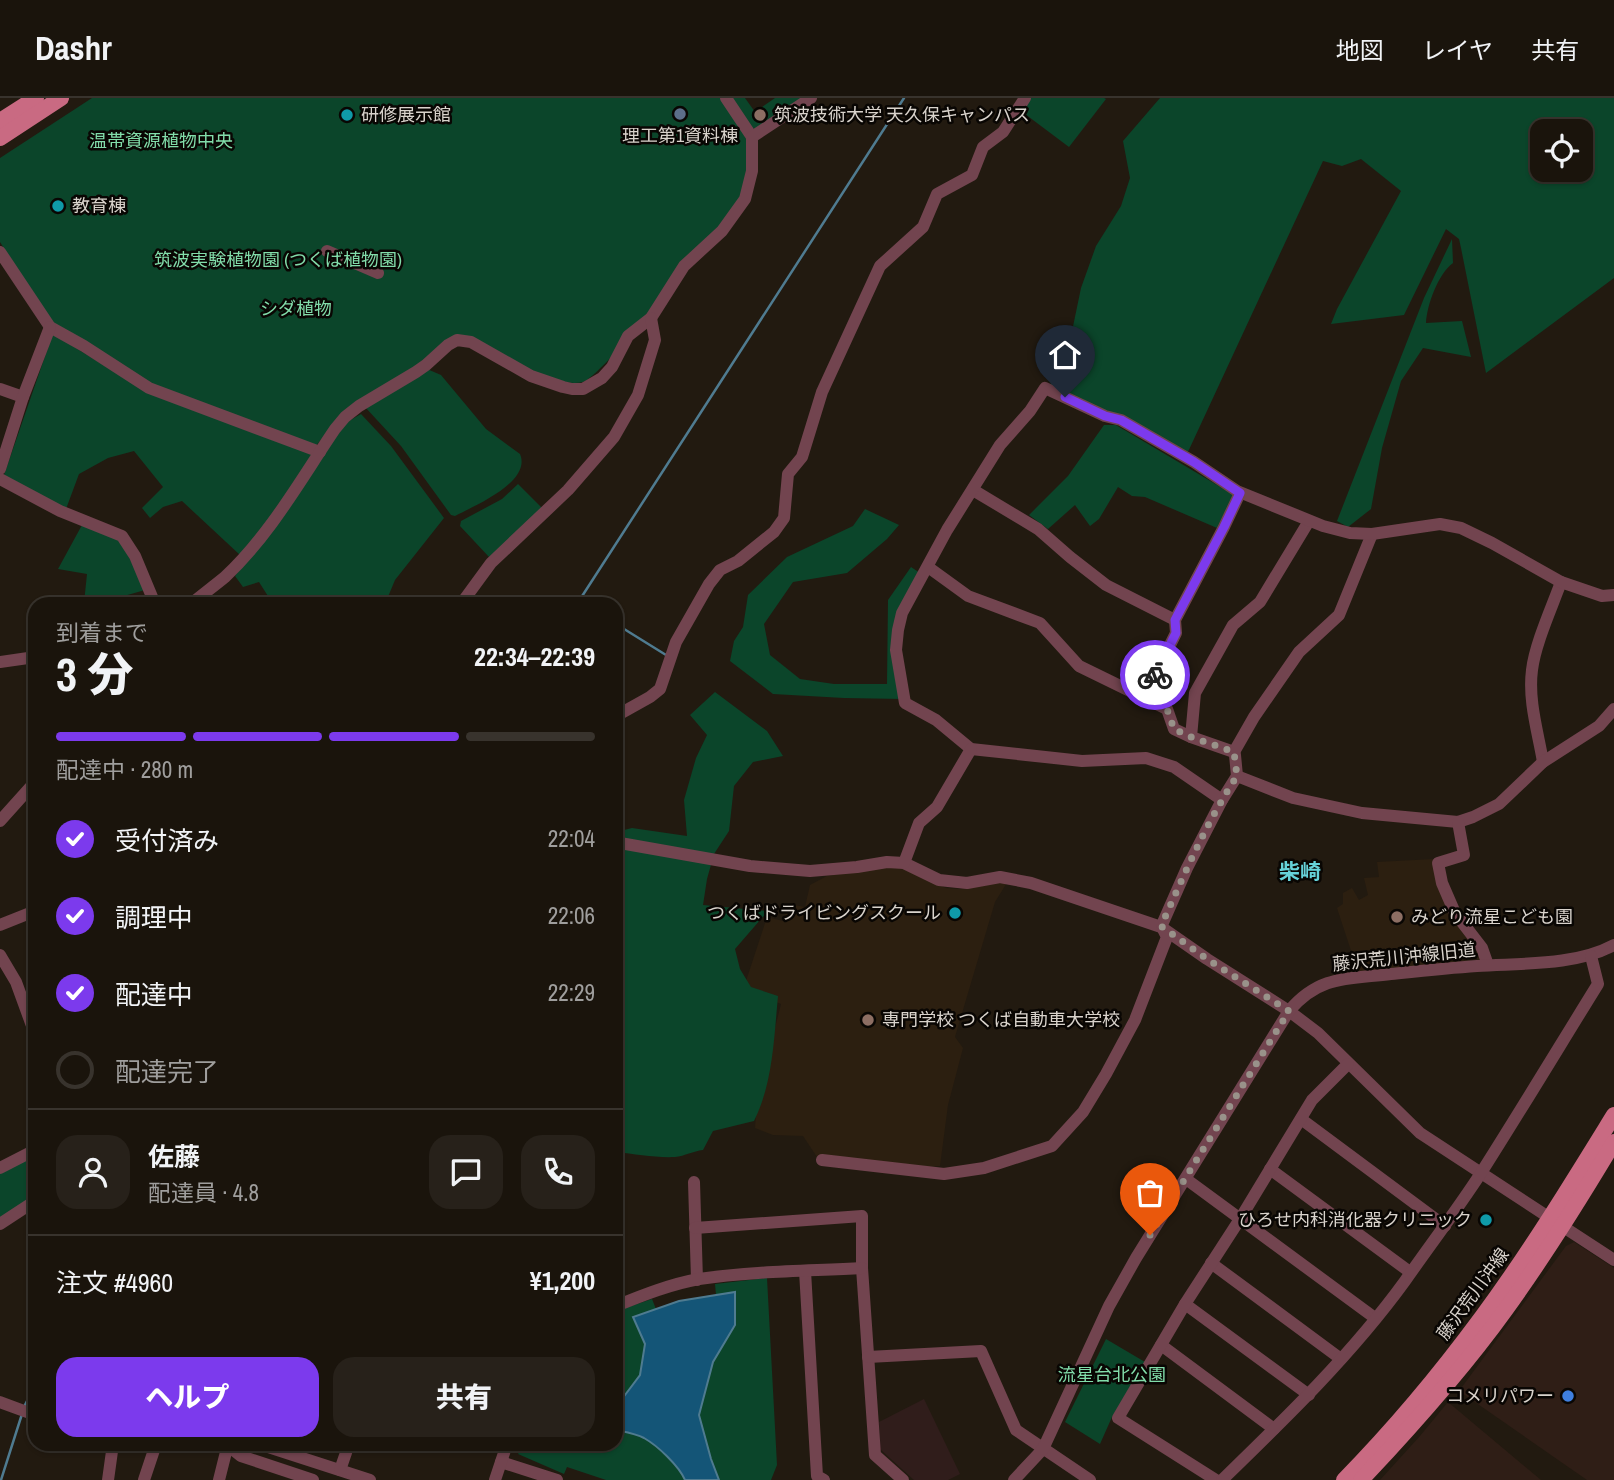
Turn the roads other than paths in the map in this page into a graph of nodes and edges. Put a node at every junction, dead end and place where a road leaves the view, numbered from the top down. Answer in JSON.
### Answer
{"nodes":[{"id":1,"x":36,"y":98,"type":"edge"},
{"id":2,"x":61,"y":98,"type":"edge"},
{"id":3,"x":726,"y":98,"type":"edge"},
{"id":4,"x":811,"y":98,"type":"edge"},
{"id":5,"x":1025,"y":98,"type":"edge"},
{"id":6,"x":0,"y":121,"type":"edge"},
{"id":7,"x":752,"y":137,"type":"junction"},
{"id":8,"x":0,"y":138,"type":"edge"},
{"id":9,"x":327,"y":251,"type":"dead end"},
{"id":10,"x":0,"y":252,"type":"edge"},
{"id":11,"x":378,"y":273,"type":"dead end"},
{"id":12,"x":652,"y":318,"type":"junction"},
{"id":13,"x":50,"y":327,"type":"junction"},
{"id":14,"x":0,"y":388,"type":"edge"},
{"id":15,"x":23,"y":397,"type":"junction"},
{"id":16,"x":320,"y":452,"type":"junction"},
{"id":17,"x":0,"y":469,"type":"edge"},
{"id":18,"x":0,"y":479,"type":"edge"},
{"id":19,"x":973,"y":490,"type":"junction"},
{"id":20,"x":1240,"y":493,"type":"junction"},
{"id":21,"x":1309,"y":521,"type":"junction"},
{"id":22,"x":1373,"y":534,"type":"junction"},
{"id":23,"x":928,"y":567,"type":"junction"},
{"id":24,"x":1561,"y":582,"type":"junction"},
{"id":25,"x":1614,"y":595,"type":"edge"},
{"id":26,"x":152,"y":597,"type":"edge"},
{"id":27,"x":200,"y":597,"type":"edge"},
{"id":28,"x":466,"y":597,"type":"edge"},
{"id":29,"x":1175,"y":620,"type":"junction"},
{"id":30,"x":28,"y":658,"type":"edge"},
{"id":31,"x":0,"y":662,"type":"edge"},
{"id":32,"x":1144,"y":697,"type":"junction"},
{"id":33,"x":1614,"y":709,"type":"edge"},
{"id":34,"x":623,"y":712,"type":"edge"},
{"id":35,"x":1191,"y":737,"type":"junction"},
{"id":36,"x":971,"y":749,"type":"junction"},
{"id":37,"x":1234,"y":752,"type":"junction"},
{"id":38,"x":1543,"y":762,"type":"junction"},
{"id":39,"x":1237,"y":776,"type":"junction"},
{"id":40,"x":28,"y":790,"type":"edge"},
{"id":41,"x":1222,"y":800,"type":"junction"},
{"id":42,"x":0,"y":821,"type":"edge"},
{"id":43,"x":1458,"y":822,"type":"junction"},
{"id":44,"x":623,"y":843,"type":"edge"},
{"id":45,"x":904,"y":863,"type":"junction"},
{"id":46,"x":28,"y":914,"type":"edge"},
{"id":47,"x":0,"y":925,"type":"edge"},
{"id":48,"x":1161,"y":926,"type":"junction"},
{"id":49,"x":1614,"y":945,"type":"edge"},
{"id":50,"x":0,"y":955,"type":"edge"},
{"id":51,"x":1591,"y":956,"type":"junction"},
{"id":52,"x":1488,"y":965,"type":"junction"},
{"id":53,"x":1289,"y":1011,"type":"junction"},
{"id":54,"x":28,"y":1015,"type":"edge"},
{"id":55,"x":1348,"y":1064,"type":"junction"},
{"id":56,"x":1614,"y":1115,"type":"edge"},
{"id":57,"x":1301,"y":1119,"type":"junction"},
{"id":58,"x":1614,"y":1142,"type":"edge"},
{"id":59,"x":28,"y":1154,"type":"edge"},
{"id":60,"x":822,"y":1160,"type":"dead end"},
{"id":61,"x":0,"y":1168,"type":"edge"},
{"id":62,"x":1270,"y":1169,"type":"junction"},
{"id":63,"x":1480,"y":1174,"type":"junction"},
{"id":64,"x":1186,"y":1179,"type":"junction"},
{"id":65,"x":694,"y":1182,"type":"dead end"},
{"id":66,"x":28,"y":1206,"type":"edge"},
{"id":67,"x":1240,"y":1219,"type":"junction"},
{"id":68,"x":1556,"y":1222,"type":"junction"},
{"id":69,"x":0,"y":1224,"type":"edge"},
{"id":70,"x":1445,"y":1226,"type":"junction"},
{"id":71,"x":695,"y":1228,"type":"junction"},
{"id":72,"x":1614,"y":1261,"type":"edge"},
{"id":73,"x":1211,"y":1263,"type":"junction"},
{"id":74,"x":862,"y":1268,"type":"junction"},
{"id":75,"x":805,"y":1271,"type":"junction"},
{"id":76,"x":1410,"y":1272,"type":"junction"},
{"id":77,"x":697,"y":1280,"type":"junction"},
{"id":78,"x":623,"y":1303,"type":"edge"},
{"id":79,"x":1185,"y":1304,"type":"junction"},
{"id":80,"x":1375,"y":1318,"type":"junction"},
{"id":81,"x":1161,"y":1345,"type":"junction"},
{"id":82,"x":868,"y":1357,"type":"junction"},
{"id":83,"x":1341,"y":1359,"type":"junction"},
{"id":84,"x":1309,"y":1395,"type":"junction"},
{"id":85,"x":0,"y":1402,"type":"edge"},
{"id":86,"x":28,"y":1412,"type":"edge"},
{"id":87,"x":1274,"y":1429,"type":"junction"},
{"id":88,"x":1043,"y":1449,"type":"junction"},
{"id":89,"x":112,"y":1451,"type":"edge"},
{"id":90,"x":154,"y":1451,"type":"edge"},
{"id":91,"x":226,"y":1451,"type":"edge"},
{"id":92,"x":236,"y":1451,"type":"edge"},
{"id":93,"x":281,"y":1451,"type":"edge"},
{"id":94,"x":347,"y":1451,"type":"edge"},
{"id":95,"x":505,"y":1451,"type":"edge"},
{"id":96,"x":501,"y":1462,"type":"junction"},
{"id":97,"x":340,"y":1470,"type":"junction"},
{"id":98,"x":898,"y":1478,"type":"edge"},
{"id":99,"x":108,"y":1480,"type":"edge"},
{"id":100,"x":144,"y":1480,"type":"edge"},
{"id":101,"x":219,"y":1480,"type":"edge"},
{"id":102,"x":313,"y":1480,"type":"edge"},
{"id":103,"x":370,"y":1480,"type":"edge"},
{"id":104,"x":495,"y":1480,"type":"edge"},
{"id":105,"x":557,"y":1480,"type":"edge"},
{"id":106,"x":824,"y":1480,"type":"edge"},
{"id":107,"x":1014,"y":1480,"type":"edge"},
{"id":108,"x":1090,"y":1480,"type":"edge"},
{"id":109,"x":1216,"y":1480,"type":"edge"},
{"id":110,"x":1222,"y":1480,"type":"edge"},
{"id":111,"x":1344,"y":1480,"type":"edge"},
{"id":112,"x":1361,"y":1480,"type":"edge"}],
"edges":[{"from":1,"to":6,"type":"main road"},
{"from":2,"to":8,"type":"main road"},
{"from":3,"to":7,"type":"street"},
{"from":4,"to":7,"type":"street"},
{"from":5,"to":34,"type":"street"},
{"from":7,"to":12,"type":"street"},
{"from":9,"to":11,"type":"street"},
{"from":10,"to":13,"type":"street"},
{"from":12,"to":16,"type":"street"},
{"from":12,"to":28,"type":"street"},
{"from":13,"to":15,"type":"street"},
{"from":13,"to":16,"type":"street"},
{"from":14,"to":15,"type":"street"},
{"from":15,"to":17,"type":"street"},
{"from":16,"to":27,"type":"street"},
{"from":18,"to":26,"type":"street"},
{"from":19,"to":20,"type":"street"},
{"from":19,"to":23,"type":"street"},
{"from":19,"to":29,"type":"street"},
{"from":20,"to":21,"type":"street"},
{"from":20,"to":29,"type":"street"},
{"from":21,"to":22,"type":"street"},
{"from":21,"to":35,"type":"street"},
{"from":22,"to":24,"type":"street"},
{"from":22,"to":37,"type":"street"},
{"from":23,"to":32,"type":"street"},
{"from":23,"to":36,"type":"street"},
{"from":24,"to":25,"type":"street"},
{"from":24,"to":38,"type":"street"},
{"from":29,"to":32,"type":"street"},
{"from":30,"to":31,"type":"street"},
{"from":32,"to":35,"type":"street"},
{"from":33,"to":38,"type":"street"},
{"from":35,"to":37,"type":"street"},
{"from":36,"to":41,"type":"street"},
{"from":36,"to":45,"type":"street"},
{"from":37,"to":39,"type":"street"},
{"from":38,"to":43,"type":"street"},
{"from":39,"to":41,"type":"street"},
{"from":39,"to":43,"type":"street"},
{"from":40,"to":42,"type":"street"},
{"from":41,"to":48,"type":"street"},
{"from":43,"to":52,"type":"street"},
{"from":44,"to":45,"type":"street"},
{"from":45,"to":48,"type":"street"},
{"from":46,"to":47,"type":"street"},
{"from":48,"to":53,"type":"street"},
{"from":48,"to":60,"type":"street"},
{"from":49,"to":51,"type":"street","name":"藤沢荒川沖線旧道"},
{"from":50,"to":54,"type":"street"},
{"from":51,"to":52,"type":"street","name":"藤沢荒川沖線旧道"},
{"from":51,"to":63,"type":"street"},
{"from":52,"to":53,"type":"street","name":"藤沢荒川沖線旧道"},
{"from":53,"to":55,"type":"street"},
{"from":53,"to":64,"type":"street","name":"藤沢荒川沖線旧道"},
{"from":55,"to":57,"type":"street"},
{"from":55,"to":63,"type":"street"},
{"from":56,"to":68,"type":"main road","name":"藤沢荒川沖線"},
{"from":57,"to":62,"type":"street"},
{"from":57,"to":70,"type":"street"},
{"from":58,"to":68,"type":"main road","name":"藤沢荒川沖線"},
{"from":59,"to":61,"type":"street"},
{"from":62,"to":67,"type":"street"},
{"from":62,"to":76,"type":"street"},
{"from":63,"to":68,"type":"street"},
{"from":63,"to":70,"type":"street"},
{"from":64,"to":67,"type":"street"},
{"from":64,"to":88,"type":"street","name":"藤沢荒川沖線旧道"},
{"from":65,"to":71,"type":"street"},
{"from":66,"to":69,"type":"street"},
{"from":67,"to":73,"type":"street"},
{"from":67,"to":80,"type":"street"},
{"from":68,"to":72,"type":"street"},
{"from":68,"to":111,"type":"main road","name":"藤沢荒川沖線"},
{"from":68,"to":112,"type":"main road","name":"藤沢荒川沖線"},
{"from":70,"to":76,"type":"street"},
{"from":71,"to":74,"type":"street"},
{"from":71,"to":77,"type":"street"},
{"from":73,"to":79,"type":"street"},
{"from":73,"to":83,"type":"street"},
{"from":74,"to":75,"type":"street"},
{"from":74,"to":82,"type":"street"},
{"from":75,"to":77,"type":"street"},
{"from":75,"to":106,"type":"street"},
{"from":76,"to":80,"type":"street"},
{"from":77,"to":78,"type":"street"},
{"from":79,"to":81,"type":"street"},
{"from":79,"to":84,"type":"street"},
{"from":80,"to":83,"type":"street"},
{"from":81,"to":87,"type":"street"},
{"from":81,"to":109,"type":"street"},
{"from":82,"to":88,"type":"street"},
{"from":82,"to":98,"type":"street"},
{"from":83,"to":84,"type":"street"},
{"from":84,"to":87,"type":"street"},
{"from":85,"to":86,"type":"street"},
{"from":87,"to":110,"type":"street"},
{"from":88,"to":107,"type":"street","name":"藤沢荒川沖線旧道"},
{"from":88,"to":108,"type":"street"},
{"from":89,"to":99,"type":"street"},
{"from":90,"to":100,"type":"street"},
{"from":91,"to":101,"type":"street"},
{"from":92,"to":102,"type":"street"},
{"from":93,"to":97,"type":"street"},
{"from":94,"to":97,"type":"street"},
{"from":95,"to":96,"type":"street"},
{"from":96,"to":104,"type":"street"},
{"from":96,"to":105,"type":"street"},
{"from":97,"to":103,"type":"street"}]}
